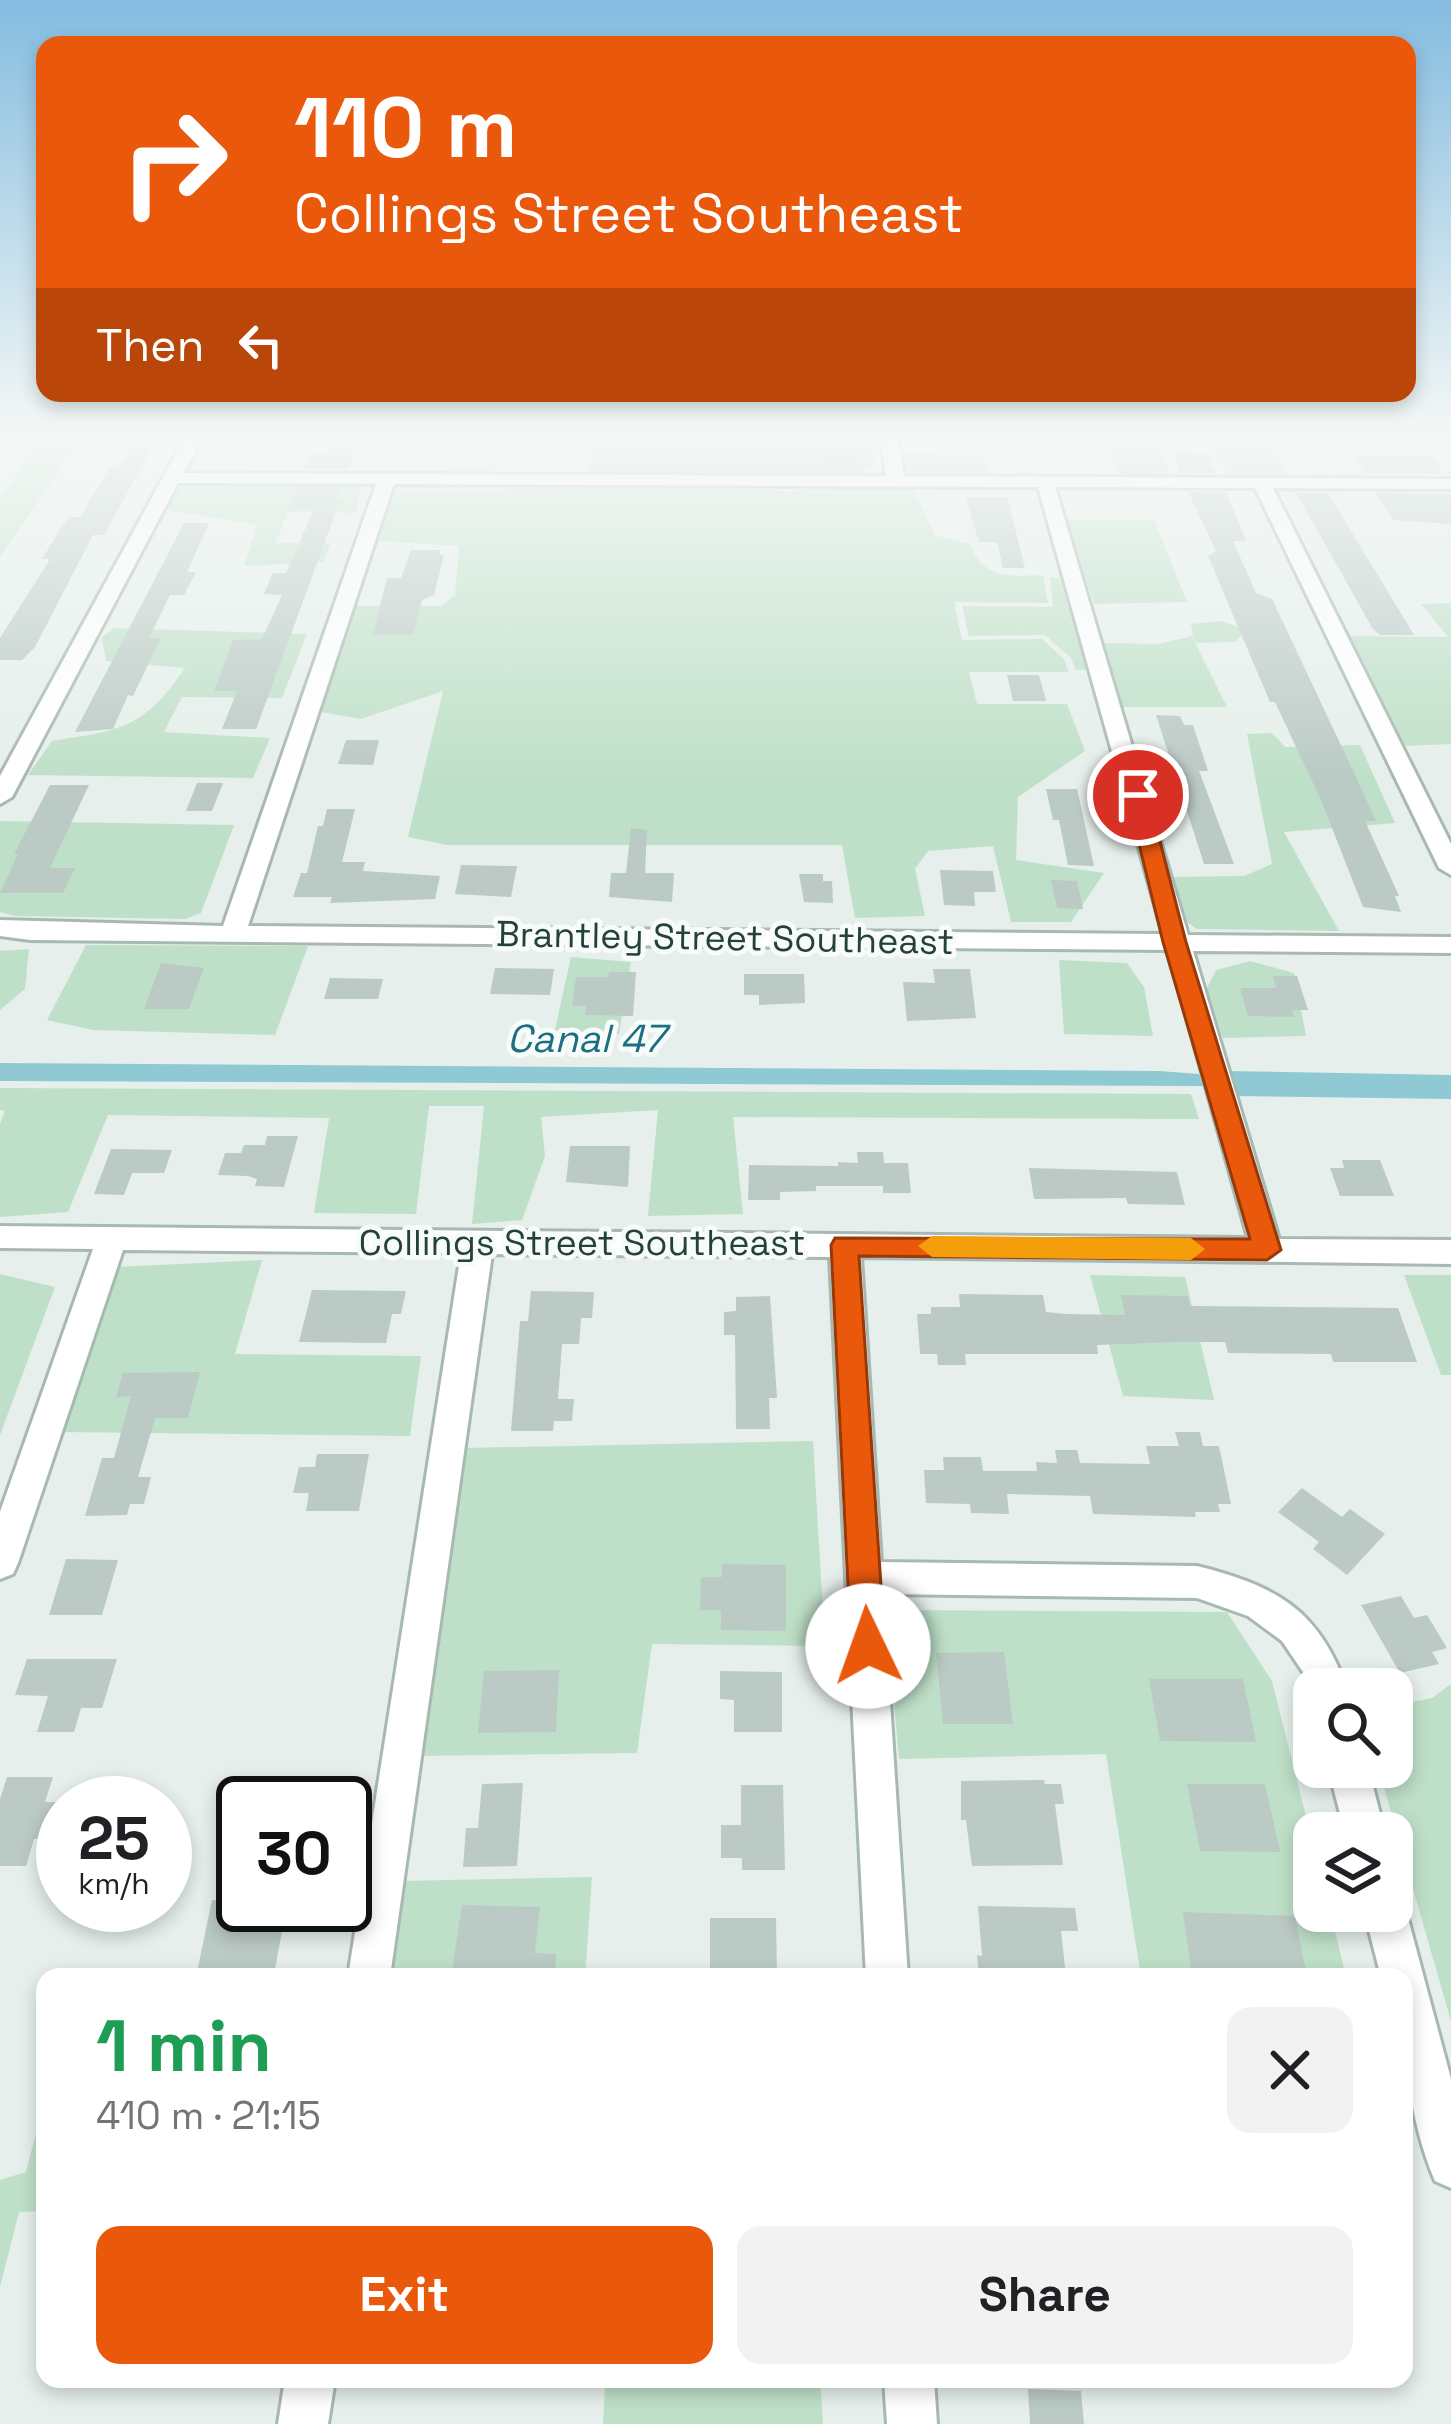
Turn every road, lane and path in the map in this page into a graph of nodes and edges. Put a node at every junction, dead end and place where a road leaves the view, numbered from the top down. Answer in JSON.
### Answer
{"nodes":[{"id":1,"x":132,"y":552,"type":"edge"},
{"id":2,"x":362,"y":552,"type":"edge"},
{"id":3,"x":1066,"y":552,"type":"edge"},
{"id":4,"x":1295,"y":552,"type":"edge"},
{"id":5,"x":0,"y":797,"type":"edge"},
{"id":6,"x":1451,"y":868,"type":"edge"},
{"id":7,"x":0,"y":928,"type":"edge"},
{"id":8,"x":233,"y":933,"type":"junction"},
{"id":9,"x":1175,"y":942,"type":"junction"},
{"id":10,"x":1451,"y":945,"type":"edge"},
{"id":11,"x":0,"y":1237,"type":"edge"},
{"id":12,"x":112,"y":1238,"type":"junction"},
{"id":13,"x":478,"y":1243,"type":"junction"},
{"id":14,"x":844,"y":1245,"type":"junction"},
{"id":15,"x":1267,"y":1250,"type":"junction"},
{"id":16,"x":1451,"y":1252,"type":"edge"},
{"id":17,"x":0,"y":1563,"type":"edge"},
{"id":18,"x":864,"y":1578,"type":"junction"},
{"id":19,"x":1318,"y":1668,"type":"edge"},
{"id":20,"x":1390,"y":1932,"type":"edge"},
{"id":21,"x":370,"y":1968,"type":"edge"},
{"id":22,"x":886,"y":1968,"type":"edge"},
{"id":23,"x":1400,"y":1968,"type":"edge"},
{"id":24,"x":1413,"y":2019,"type":"edge"},
{"id":25,"x":1451,"y":2165,"type":"edge"},
{"id":26,"x":309,"y":2388,"type":"edge"},
{"id":27,"x":910,"y":2388,"type":"edge"},
{"id":28,"x":303,"y":2424,"type":"edge"},
{"id":29,"x":912,"y":2424,"type":"edge"}],
"edges":[{"from":1,"to":5,"type":"street"},
{"from":2,"to":8,"type":"street"},
{"from":3,"to":9,"type":"street"},
{"from":4,"to":6,"type":"street"},
{"from":7,"to":8,"type":"street","name":"Brantley Street Southeast"},
{"from":8,"to":9,"type":"street","name":"Brantley Street Southeast"},
{"from":9,"to":10,"type":"street","name":"Brantley Street Southeast"},
{"from":9,"to":15,"type":"street"},
{"from":11,"to":12,"type":"street","name":"Collings Street Southeast"},
{"from":12,"to":13,"type":"street","name":"Collings Street Southeast"},
{"from":12,"to":17,"type":"street"},
{"from":13,"to":14,"type":"street","name":"Collings Street Southeast"},
{"from":13,"to":21,"type":"street"},
{"from":14,"to":15,"type":"street","name":"Collings Street Southeast"},
{"from":14,"to":18,"type":"street"},
{"from":15,"to":16,"type":"street","name":"Collings Street Southeast"},
{"from":18,"to":19,"type":"street"},
{"from":18,"to":22,"type":"street"},
{"from":20,"to":23,"type":"street"},
{"from":24,"to":25,"type":"street"},
{"from":26,"to":28,"type":"street"},
{"from":27,"to":29,"type":"street"}]}
